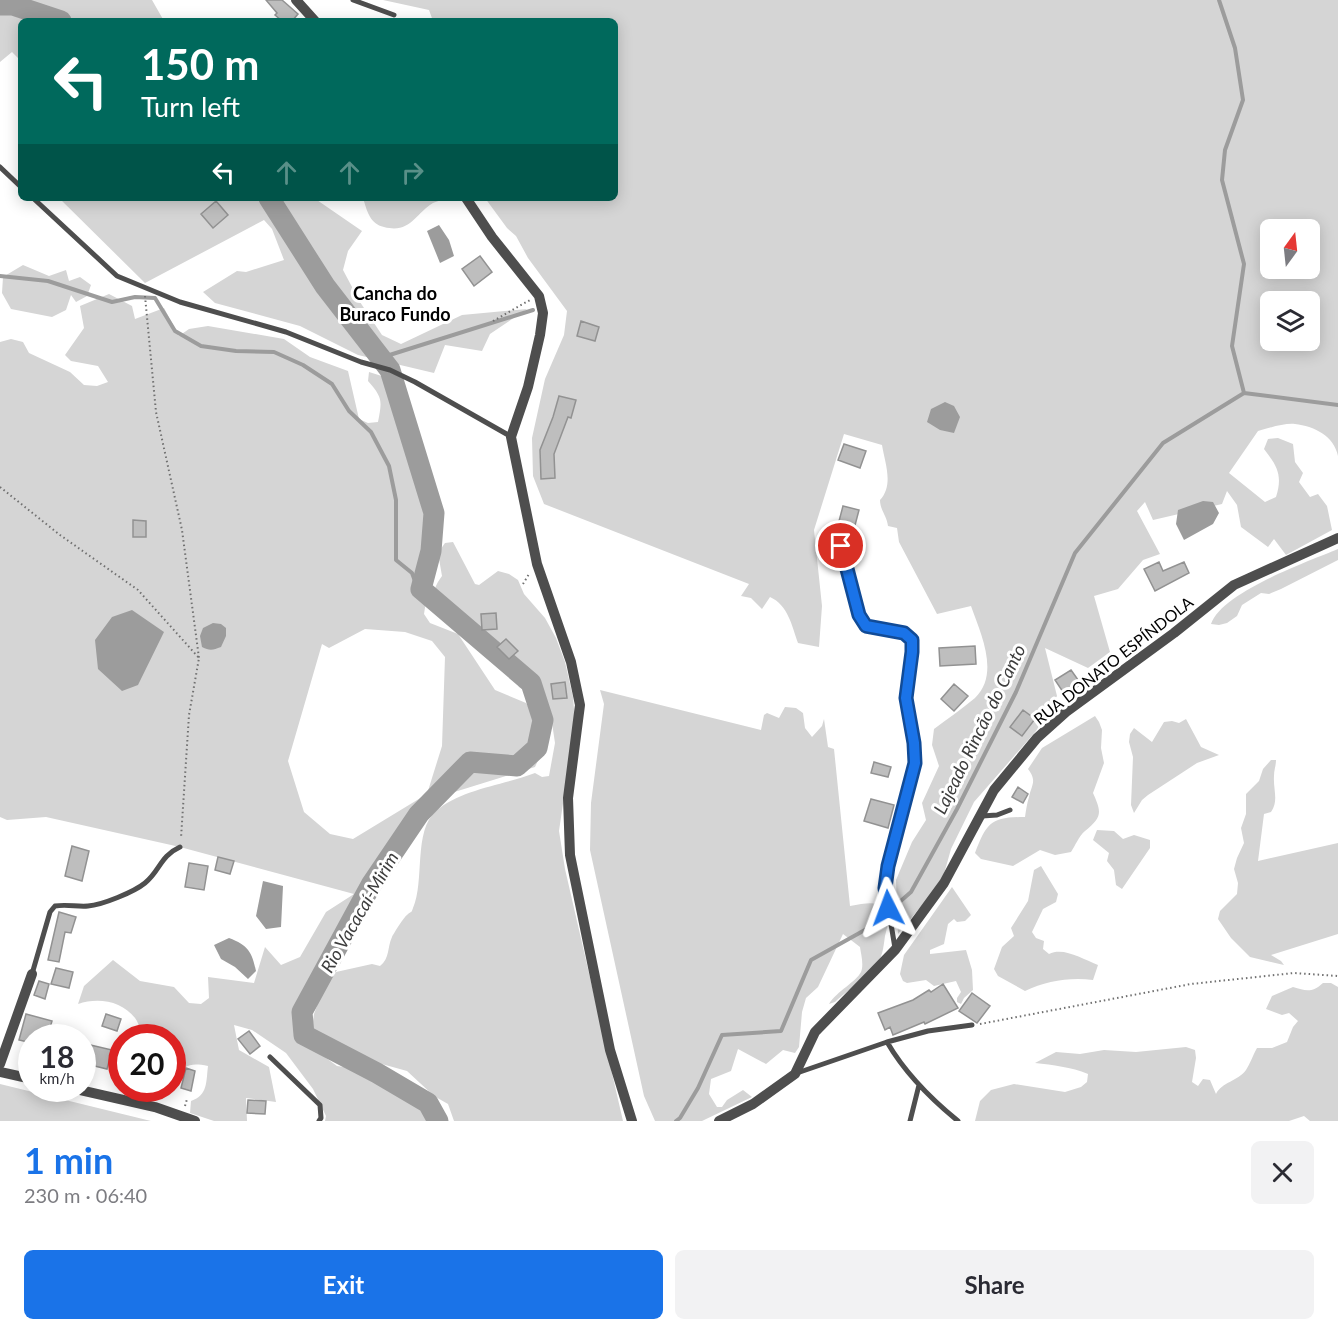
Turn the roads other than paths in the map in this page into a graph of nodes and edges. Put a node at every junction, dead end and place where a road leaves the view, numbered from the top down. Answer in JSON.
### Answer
{"nodes":[{"id":1,"x":296,"y":0,"type":"edge"},
{"id":2,"x":353,"y":0,"type":"edge"},
{"id":3,"x":394,"y":15,"type":"dead end"},
{"id":4,"x":312,"y":18,"type":"edge"},
{"id":5,"x":0,"y":166,"type":"edge"},
{"id":6,"x":18,"y":184,"type":"edge"},
{"id":7,"x":36,"y":201,"type":"edge"},
{"id":8,"x":468,"y":201,"type":"edge"},
{"id":9,"x":511,"y":437,"type":"junction"},
{"id":10,"x":1338,"y":538,"type":"edge"},
{"id":11,"x":841,"y":546,"type":"dead end"},
{"id":12,"x":1010,"y":810,"type":"dead end"},
{"id":13,"x":980,"y":816,"type":"junction"},
{"id":14,"x":180,"y":846,"type":"road end"},
{"id":15,"x":895,"y":950,"type":"junction"},
{"id":16,"x":32,"y":974,"type":"joint"},
{"id":17,"x":972,"y":1025,"type":"road end"},
{"id":18,"x":888,"y":1042,"type":"junction"},
{"id":19,"x":270,"y":1057,"type":"dead end"},
{"id":20,"x":0,"y":1064,"type":"edge"},
{"id":21,"x":0,"y":1072,"type":"edge"},
{"id":22,"x":795,"y":1074,"type":"junction"},
{"id":23,"x":18,"y":1076,"type":"edge"},
{"id":24,"x":919,"y":1085,"type":"junction"},
{"id":25,"x":96,"y":1094,"type":"edge"},
{"id":26,"x":632,"y":1120,"type":"edge"},
{"id":27,"x":195,"y":1121,"type":"edge"},
{"id":28,"x":319,"y":1121,"type":"edge"},
{"id":29,"x":719,"y":1121,"type":"edge"},
{"id":30,"x":910,"y":1121,"type":"edge"},
{"id":31,"x":958,"y":1121,"type":"edge"}],
"edges":[{"from":1,"to":4,"type":"street"},
{"from":2,"to":3,"type":"lane"},
{"from":5,"to":6,"type":"lane"},
{"from":7,"to":9,"type":"lane"},
{"from":8,"to":9,"type":"street"},
{"from":9,"to":26,"type":"street"},
{"from":10,"to":13,"type":"street","name":"RUA DONATO ESPÍNDOLA"},
{"from":11,"to":15,"type":"lane"},
{"from":12,"to":13,"type":"lane"},
{"from":13,"to":15,"type":"street","name":"RUA DONATO ESPÍNDOLA"},
{"from":14,"to":16,"type":"lane"},
{"from":15,"to":22,"type":"street","name":"RUA DONATO ESPÍNDOLA"},
{"from":16,"to":20,"type":"street"},
{"from":17,"to":18,"type":"lane"},
{"from":18,"to":22,"type":"lane"},
{"from":18,"to":24,"type":"lane"},
{"from":19,"to":28,"type":"lane"},
{"from":21,"to":23,"type":"street"},
{"from":22,"to":29,"type":"street","name":"RUA DONATO ESPÍNDOLA"},
{"from":24,"to":30,"type":"lane"},
{"from":24,"to":31,"type":"lane"},
{"from":25,"to":27,"type":"street"}]}
